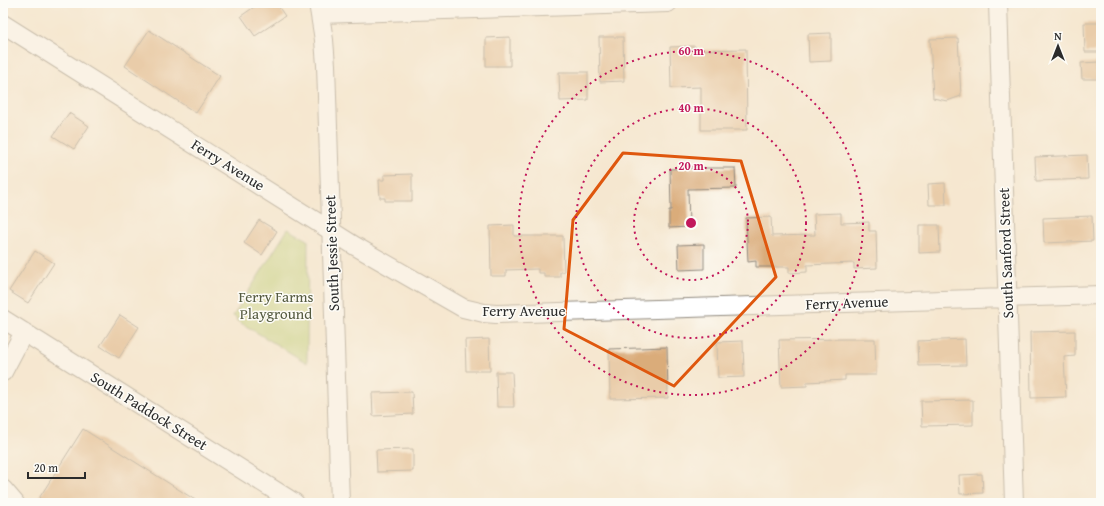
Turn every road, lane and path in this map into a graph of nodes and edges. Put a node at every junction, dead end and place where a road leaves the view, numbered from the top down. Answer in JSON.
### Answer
{"nodes":[{"id":1,"x":668,"y":3,"type":"edge"},
{"id":2,"x":998,"y":3,"type":"edge"},
{"id":3,"x":319,"y":8,"type":"edge"},
{"id":4,"x":3,"y":24,"type":"edge"},
{"id":5,"x":331,"y":230,"type":"junction"},
{"id":6,"x":1101,"y":295,"type":"edge"},
{"id":7,"x":1007,"y":298,"type":"junction"},
{"id":8,"x":3,"y":319,"type":"edge"},
{"id":9,"x":24,"y":332,"type":"junction"},
{"id":10,"x":3,"y":372,"type":"edge"},
{"id":11,"x":3,"y":489,"type":"edge"},
{"id":12,"x":284,"y":500,"type":"edge"},
{"id":13,"x":15,"y":503,"type":"edge"},
{"id":14,"x":340,"y":503,"type":"edge"},
{"id":15,"x":1014,"y":503,"type":"edge"}],
"edges":[{"from":1,"to":3,"type":"street"},
{"from":2,"to":7,"type":"street","name":"South Sanford Street"},
{"from":3,"to":5,"type":"street","name":"South Jessie Street"},
{"from":4,"to":5,"type":"street","name":"Ferry Avenue"},
{"from":5,"to":7,"type":"street","name":"Ferry Avenue"},
{"from":5,"to":14,"type":"street","name":"South Jessie Street"},
{"from":6,"to":7,"type":"street","name":"Ferry Avenue"},
{"from":7,"to":15,"type":"street","name":"South Sanford Street"},
{"from":8,"to":9,"type":"street","name":"South Paddock Street"},
{"from":9,"to":10,"type":"street"},
{"from":9,"to":12,"type":"street","name":"South Paddock Street"},
{"from":11,"to":13,"type":"street"}]}
